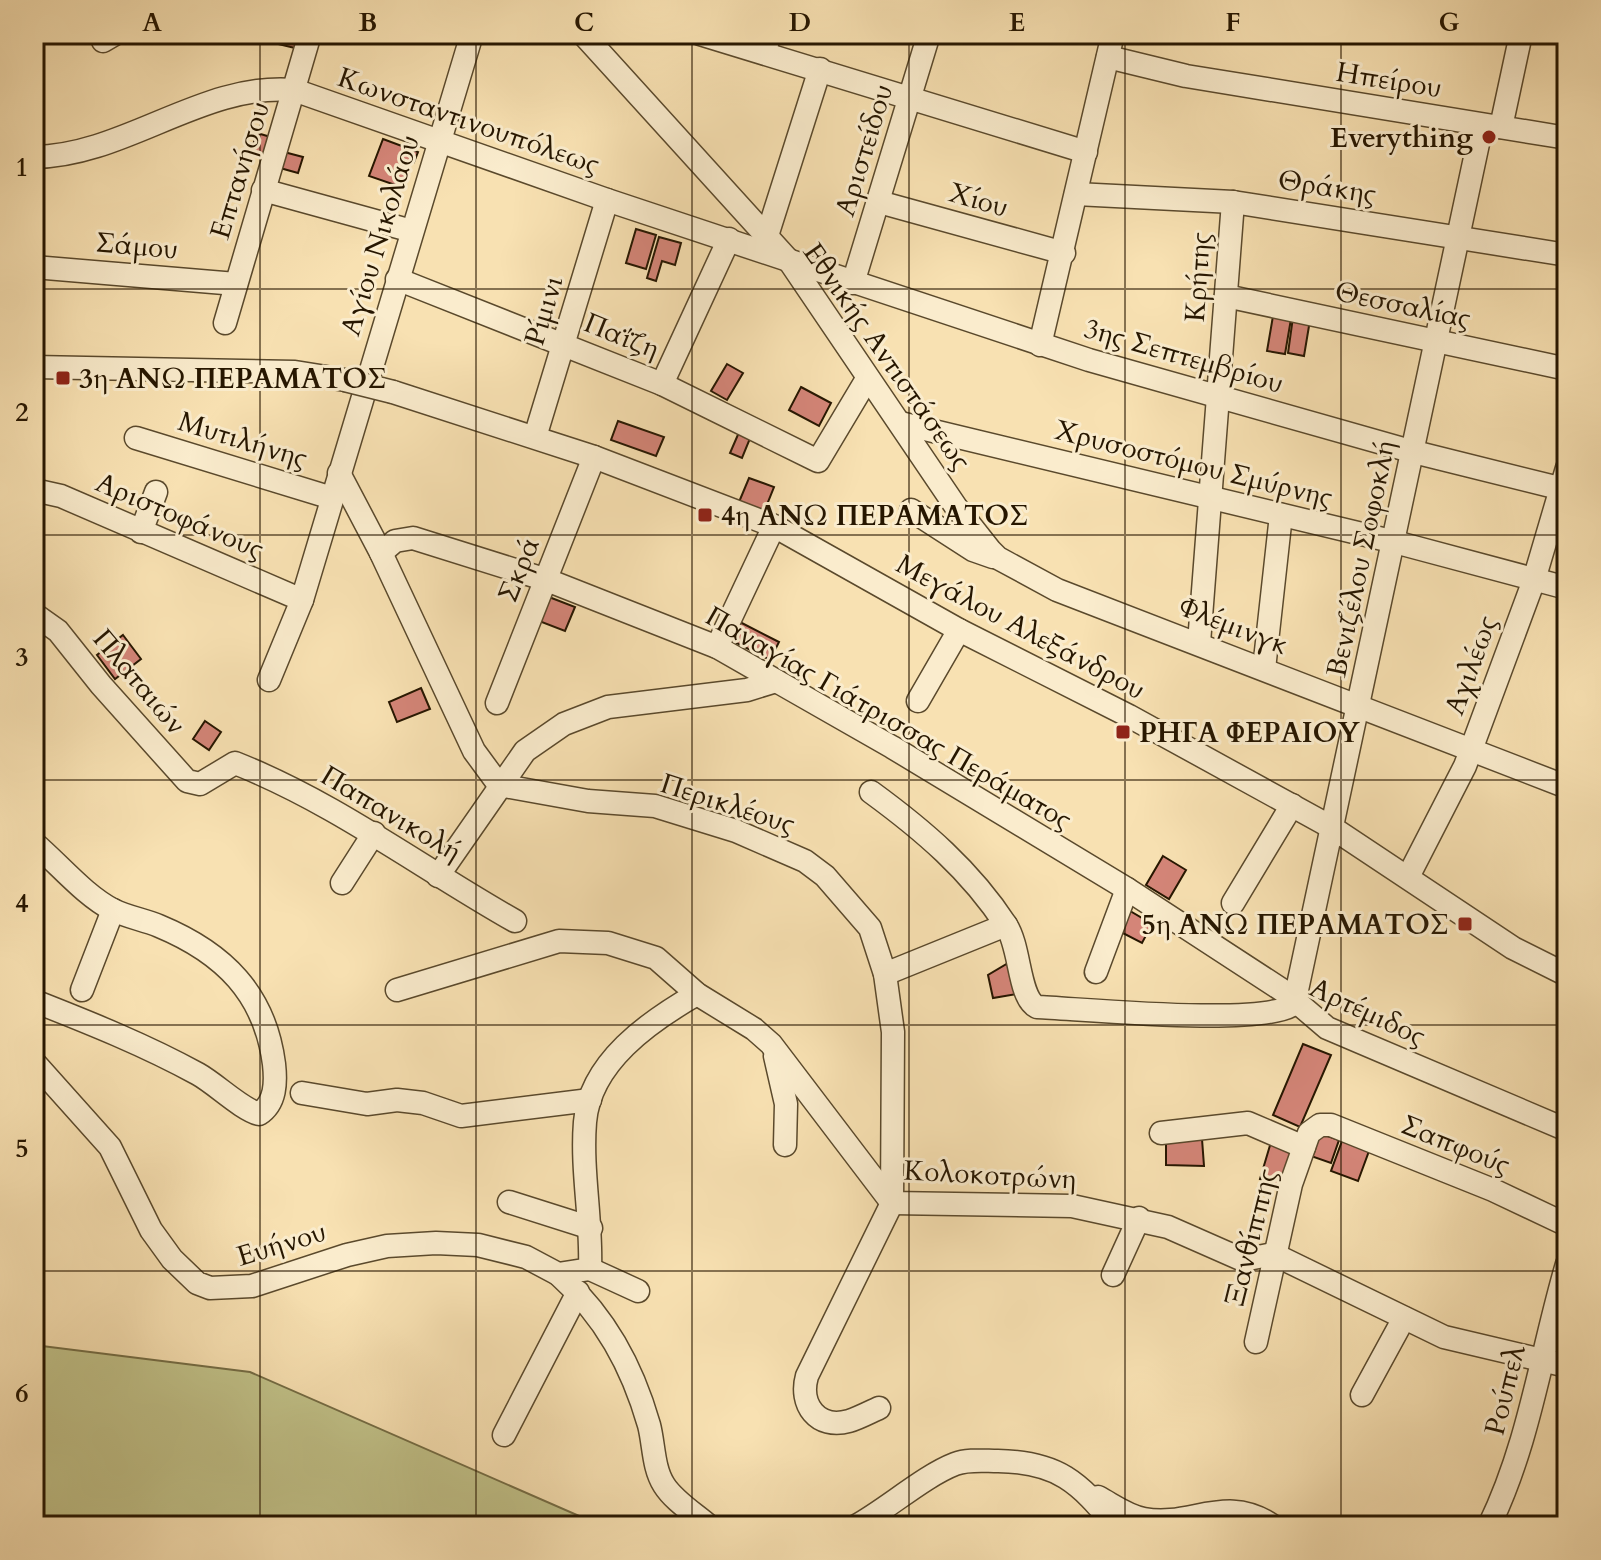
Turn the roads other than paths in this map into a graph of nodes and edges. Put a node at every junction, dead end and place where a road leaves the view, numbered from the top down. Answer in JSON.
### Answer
{"nodes":[{"id":1,"x":310,"y":34,"type":"edge"},
{"id":2,"x":472,"y":34,"type":"edge"},
{"id":3,"x":583,"y":34,"type":"edge"},
{"id":4,"x":700,"y":34,"type":"edge"},
{"id":5,"x":929,"y":34,"type":"edge"},
{"id":6,"x":1521,"y":34,"type":"edge"},
{"id":7,"x":1110,"y":40,"type":"edge"},
{"id":8,"x":767,"y":44,"type":"edge"},
{"id":9,"x":820,"y":69,"type":"junction"},
{"id":10,"x":294,"y":90,"type":"junction"},
{"id":11,"x":912,"y":97,"type":"junction"},
{"id":12,"x":1491,"y":126,"type":"junction"},
{"id":13,"x":1567,"y":138,"type":"edge"},
{"id":14,"x":439,"y":140,"type":"junction"},
{"id":15,"x":1086,"y":152,"type":"junction"},
{"id":16,"x":34,"y":157,"type":"edge"},
{"id":17,"x":263,"y":190,"type":"junction"},
{"id":18,"x":1076,"y":194,"type":"junction"},
{"id":19,"x":607,"y":200,"type":"junction"},
{"id":20,"x":879,"y":202,"type":"junction"},
{"id":21,"x":1233,"y":202,"type":"junction"},
{"id":22,"x":412,"y":231,"type":"junction"},
{"id":23,"x":1459,"y":236,"type":"junction"},
{"id":24,"x":729,"y":239,"type":"junction"},
{"id":25,"x":766,"y":239,"type":"junction"},
{"id":26,"x":1064,"y":253,"type":"junction"},
{"id":27,"x":1567,"y":255,"type":"edge"},
{"id":28,"x":790,"y":262,"type":"junction"},
{"id":29,"x":34,"y":267,"type":"edge"},
{"id":30,"x":397,"y":279,"type":"junction"},
{"id":31,"x":853,"y":283,"type":"junction"},
{"id":32,"x":236,"y":284,"type":"junction"},
{"id":33,"x":1226,"y":296,"type":"junction"},
{"id":34,"x":225,"y":323,"type":"dead end"},
{"id":35,"x":1436,"y":342,"type":"junction"},
{"id":36,"x":565,"y":345,"type":"junction"},
{"id":37,"x":1040,"y":345,"type":"junction"},
{"id":38,"x":34,"y":367,"type":"edge"},
{"id":39,"x":1567,"y":369,"type":"edge"},
{"id":40,"x":867,"y":379,"type":"junction"},
{"id":41,"x":662,"y":384,"type":"junction"},
{"id":42,"x":1218,"y":396,"type":"junction"},
{"id":43,"x":900,"y":423,"type":"junction"},
{"id":44,"x":535,"y":437,"type":"junction"},
{"id":45,"x":136,"y":438,"type":"dead end"},
{"id":46,"x":1414,"y":452,"type":"junction"},
{"id":47,"x":594,"y":457,"type":"junction"},
{"id":48,"x":339,"y":473,"type":"junction"},
{"id":49,"x":1565,"y":482,"type":"edge"},
{"id":50,"x":34,"y":490,"type":"edge"},
{"id":51,"x":156,"y":492,"type":"dead end"},
{"id":52,"x":1210,"y":497,"type":"junction"},
{"id":53,"x":332,"y":498,"type":"junction"},
{"id":54,"x":911,"y":510,"type":"dead end"},
{"id":55,"x":1281,"y":515,"type":"junction"},
{"id":56,"x":774,"y":526,"type":"junction"},
{"id":57,"x":141,"y":532,"type":"junction"},
{"id":58,"x":979,"y":536,"type":"joint"},
{"id":59,"x":1391,"y":541,"type":"junction"},
{"id":60,"x":381,"y":553,"type":"junction"},
{"id":61,"x":998,"y":558,"type":"junction"},
{"id":62,"x":547,"y":580,"type":"junction"},
{"id":63,"x":1534,"y":580,"type":"junction"},
{"id":64,"x":1567,"y":588,"type":"edge"},
{"id":65,"x":302,"y":600,"type":"junction"},
{"id":66,"x":34,"y":614,"type":"edge"},
{"id":67,"x":959,"y":630,"type":"junction"},
{"id":68,"x":1199,"y":643,"type":"junction"},
{"id":69,"x":717,"y":647,"type":"junction"},
{"id":70,"x":1264,"y":669,"type":"junction"},
{"id":71,"x":269,"y":680,"type":"dead end"},
{"id":72,"x":776,"y":681,"type":"junction"},
{"id":73,"x":918,"y":701,"type":"dead end"},
{"id":74,"x":497,"y":703,"type":"dead end"},
{"id":75,"x":1359,"y":708,"type":"junction"},
{"id":76,"x":1471,"y":750,"type":"junction"},
{"id":77,"x":235,"y":763,"type":"joint"},
{"id":78,"x":499,"y":785,"type":"junction"},
{"id":79,"x":1567,"y":787,"type":"edge"},
{"id":80,"x":871,"y":792,"type":"dead end"},
{"id":81,"x":1292,"y":805,"type":"junction"},
{"id":82,"x":1331,"y":827,"type":"junction"},
{"id":83,"x":374,"y":833,"type":"junction"},
{"id":84,"x":34,"y":843,"type":"edge"},
{"id":85,"x":1409,"y":875,"type":"junction"},
{"id":86,"x":438,"y":876,"type":"junction"},
{"id":87,"x":342,"y":883,"type":"dead end"},
{"id":88,"x":1127,"y":889,"type":"junction"},
{"id":89,"x":1233,"y":903,"type":"dead end"},
{"id":90,"x":113,"y":910,"type":"junction"},
{"id":91,"x":515,"y":921,"type":"dead end"},
{"id":92,"x":1006,"y":925,"type":"junction"},
{"id":93,"x":882,"y":964,"type":"junction"},
{"id":94,"x":1096,"y":972,"type":"dead end"},
{"id":95,"x":1567,"y":975,"type":"edge"},
{"id":96,"x":82,"y":990,"type":"dead end"},
{"id":97,"x":397,"y":990,"type":"dead end"},
{"id":98,"x":697,"y":994,"type":"junction"},
{"id":99,"x":34,"y":1001,"type":"edge"},
{"id":100,"x":1294,"y":1004,"type":"junction"},
{"id":101,"x":771,"y":1044,"type":"junction"},
{"id":102,"x":34,"y":1062,"type":"edge"},
{"id":103,"x":302,"y":1093,"type":"dead end"},
{"id":104,"x":590,"y":1100,"type":"junction"},
{"id":105,"x":1320,"y":1125,"type":"joint"},
{"id":106,"x":1567,"y":1130,"type":"edge"},
{"id":107,"x":1161,"y":1133,"type":"dead end"},
{"id":108,"x":785,"y":1145,"type":"dead end"},
{"id":109,"x":1304,"y":1147,"type":"junction"},
{"id":110,"x":509,"y":1202,"type":"dead end"},
{"id":111,"x":892,"y":1203,"type":"junction"},
{"id":112,"x":1139,"y":1218,"type":"junction"},
{"id":113,"x":1567,"y":1225,"type":"edge"},
{"id":114,"x":591,"y":1228,"type":"junction"},
{"id":115,"x":1273,"y":1254,"type":"junction"},
{"id":116,"x":1567,"y":1264,"type":"edge"},
{"id":117,"x":590,"y":1269,"type":"junction"},
{"id":118,"x":558,"y":1274,"type":"junction"},
{"id":119,"x":1113,"y":1275,"type":"dead end"},
{"id":120,"x":638,"y":1291,"type":"dead end"},
{"id":121,"x":578,"y":1292,"type":"junction"},
{"id":122,"x":1404,"y":1318,"type":"junction"},
{"id":123,"x":1256,"y":1342,"type":"dead end"},
{"id":124,"x":1542,"y":1362,"type":"junction"},
{"id":125,"x":1567,"y":1366,"type":"edge"},
{"id":126,"x":1362,"y":1395,"type":"dead end"},
{"id":127,"x":879,"y":1408,"type":"dead end"},
{"id":128,"x":504,"y":1435,"type":"dead end"},
{"id":129,"x":1084,"y":1488,"type":"junction"},
{"id":130,"x":709,"y":1526,"type":"edge"},
{"id":131,"x":856,"y":1526,"type":"edge"},
{"id":132,"x":1115,"y":1526,"type":"edge"},
{"id":133,"x":1273,"y":1526,"type":"edge"},
{"id":134,"x":1489,"y":1526,"type":"edge"}],
"edges":[{"from":1,"to":10,"type":"street","name":"Επτανήσου"},
{"from":2,"to":14,"type":"street","name":"Αγίου Νικολάου"},
{"from":3,"to":25,"type":"street","name":"Εθνικής Αντιστάσεως"},
{"from":4,"to":8,"type":"street"},
{"from":5,"to":11,"type":"street","name":"Αριστείδου"},
{"from":6,"to":12,"type":"street","name":"Βενιζέλου Σοφοκλή"},
{"from":7,"to":12,"type":"street","name":"Ηπείρου"},
{"from":7,"to":15,"type":"street"},
{"from":8,"to":9,"type":"street"},
{"from":9,"to":11,"type":"street"},
{"from":9,"to":25,"type":"street"},
{"from":10,"to":14,"type":"street","name":"Κωνσταντινουπόλεως"},
{"from":10,"to":16,"type":"street","name":"Κωνσταντινουπόλεως"},
{"from":10,"to":17,"type":"street","name":"Επτανήσου"},
{"from":11,"to":15,"type":"street"},
{"from":11,"to":20,"type":"street","name":"Αριστείδου"},
{"from":12,"to":13,"type":"street","name":"Ηπείρου"},
{"from":12,"to":23,"type":"street","name":"Βενιζέλου Σοφοκλή"},
{"from":14,"to":19,"type":"street","name":"Κωνσταντινουπόλεως"},
{"from":14,"to":22,"type":"street","name":"Αγίου Νικολάου"},
{"from":15,"to":18,"type":"street"},
{"from":17,"to":22,"type":"street"},
{"from":17,"to":32,"type":"street","name":"Επτανήσου"},
{"from":18,"to":21,"type":"street","name":"Θράκης"},
{"from":18,"to":26,"type":"street"},
{"from":19,"to":24,"type":"street","name":"Κωνσταντινουπόλεως"},
{"from":19,"to":36,"type":"street","name":"Ρίμινι"},
{"from":20,"to":26,"type":"street","name":"Χίου"},
{"from":20,"to":31,"type":"street","name":"Αριστείδου"},
{"from":21,"to":23,"type":"street","name":"Θράκης"},
{"from":21,"to":33,"type":"street","name":"Κρήτης"},
{"from":22,"to":30,"type":"street","name":"Αγίου Νικολάου"},
{"from":23,"to":27,"type":"street","name":"Θράκης"},
{"from":23,"to":35,"type":"street","name":"Βενιζέλου Σοφοκλή"},
{"from":24,"to":28,"type":"street","name":"Κωνσταντινουπόλεως"},
{"from":24,"to":41,"type":"street"},
{"from":25,"to":28,"type":"street","name":"Εθνικής Αντιστάσεως"},
{"from":26,"to":37,"type":"street"},
{"from":28,"to":31,"type":"street","name":"3ης Σεπτεμβρίου"},
{"from":28,"to":40,"type":"street","name":"Εθνικής Αντιστάσεως"},
{"from":29,"to":32,"type":"street","name":"Σάμου"},
{"from":30,"to":36,"type":"street","name":"Παΐζη"},
{"from":30,"to":48,"type":"street","name":"Αγίου Νικολάου"},
{"from":31,"to":37,"type":"street","name":"3ης Σεπτεμβρίου"},
{"from":32,"to":34,"type":"street","name":"Επτανήσου"},
{"from":33,"to":35,"type":"street","name":"Θεσσαλίας"},
{"from":33,"to":42,"type":"street","name":"Κρήτης"},
{"from":35,"to":39,"type":"street","name":"Θεσσαλίας"},
{"from":35,"to":46,"type":"street","name":"Βενιζέλου Σοφοκλή"},
{"from":36,"to":41,"type":"street","name":"Παΐζη"},
{"from":36,"to":44,"type":"street","name":"Ρίμινι"},
{"from":37,"to":42,"type":"street","name":"3ης Σεπτεμβρίου"},
{"from":38,"to":44,"type":"street","name":"Μεγάλου Αλεξάνδρου","bridge":true},
{"from":40,"to":41,"type":"street","name":"Παΐζη"},
{"from":40,"to":43,"type":"street","name":"Εθνικής Αντιστάσεως"},
{"from":42,"to":46,"type":"street","name":"3ης Σεπτεμβρίου"},
{"from":42,"to":52,"type":"street","name":"Κρήτης"},
{"from":43,"to":52,"type":"street","name":"Χρυσοστόμου Σμύρνης"},
{"from":43,"to":58,"type":"street","name":"Εθνικής Αντιστάσεως"},
{"from":44,"to":47,"type":"street","name":"Μεγάλου Αλεξάνδρου"},
{"from":45,"to":53,"type":"street","name":"Μυτιλήνης"},
{"from":46,"to":49,"type":"street","name":"3ης Σεπτεμβρίου"},
{"from":46,"to":59,"type":"street","name":"Βενιζέλου Σοφοκλή"},
{"from":47,"to":56,"type":"street","name":"Μεγάλου Αλεξάνδρου"},
{"from":47,"to":62,"type":"street","name":"Σκρά"},
{"from":48,"to":53,"type":"street","name":"Αγίου Νικολάου"},
{"from":48,"to":60,"type":"street"},
{"from":49,"to":63,"type":"street","name":"Αχιλέως"},
{"from":50,"to":57,"type":"street","name":"Αριστοφάνους"},
{"from":51,"to":57,"type":"street"},
{"from":52,"to":55,"type":"street","name":"Χρυσοστόμου Σμύρνης"},
{"from":52,"to":68,"type":"street","name":"Κρήτης"},
{"from":53,"to":65,"type":"street","name":"Αγίου Νικολάου"},
{"from":54,"to":61,"type":"street"},
{"from":55,"to":59,"type":"street","name":"Χρυσοστόμου Σμύρνης"},
{"from":55,"to":70,"type":"street"},
{"from":56,"to":67,"type":"street","name":"Μεγάλου Αλεξάνδρου"},
{"from":56,"to":69,"type":"street"},
{"from":57,"to":65,"type":"street","name":"Αριστοφάνους"},
{"from":58,"to":61,"type":"street","name":"Φλέμινγκ"},
{"from":59,"to":63,"type":"street","name":"Χρυσοστόμου Σμύρνης"},
{"from":59,"to":75,"type":"street","name":"Βενιζέλου Σοφοκλή"},
{"from":60,"to":62,"type":"street","name":"Παναγίας Γιάτρισσας Περάματος"},
{"from":60,"to":78,"type":"street"},
{"from":61,"to":68,"type":"street","name":"Φλέμινγκ"},
{"from":62,"to":69,"type":"street","name":"Παναγίας Γιάτρισσας Περάματος"},
{"from":62,"to":74,"type":"street","name":"Σκρά"},
{"from":63,"to":64,"type":"street","name":"Χρυσοστόμου Σμύρνης"},
{"from":63,"to":76,"type":"street","name":"Αχιλέως"},
{"from":65,"to":71,"type":"street","name":"Αγίου Νικολάου"},
{"from":66,"to":77,"type":"street","name":"Πλαταιών"},
{"from":67,"to":73,"type":"street"},
{"from":67,"to":81,"type":"street","name":"Μεγάλου Αλεξάνδρου"},
{"from":68,"to":70,"type":"street","name":"Φλέμινγκ"},
{"from":69,"to":72,"type":"street","name":"Παναγίας Γιάτρισσας Περάματος"},
{"from":70,"to":75,"type":"street","name":"Φλέμινγκ"},
{"from":72,"to":78,"type":"street"},
{"from":72,"to":88,"type":"street","name":"Παναγίας Γιάτρισσας Περάματος"},
{"from":75,"to":76,"type":"street","name":"Φλέμινγκ"},
{"from":75,"to":82,"type":"street","name":"Βενιζέλου Σοφοκλή"},
{"from":76,"to":79,"type":"street","name":"Φλέμινγκ"},
{"from":76,"to":85,"type":"street","name":"Αχιλέως"},
{"from":77,"to":83,"type":"street","name":"Παπανικολή"},
{"from":78,"to":86,"type":"street"},
{"from":78,"to":93,"type":"street","name":"Περικλέους"},
{"from":80,"to":92,"type":"street"},
{"from":81,"to":82,"type":"street","name":"Μεγάλου Αλεξάνδρου"},
{"from":81,"to":89,"type":"street"},
{"from":82,"to":85,"type":"street","name":"Μεγάλου Αλεξάνδρου"},
{"from":82,"to":100,"type":"street","name":"Βενιζέλου Σοφοκλή"},
{"from":83,"to":86,"type":"street","name":"Παπανικολή"},
{"from":83,"to":87,"type":"street"},
{"from":84,"to":90,"type":"street"},
{"from":85,"to":95,"type":"street","name":"Μεγάλου Αλεξάνδρου"},
{"from":86,"to":91,"type":"street","name":"Παπανικολή"},
{"from":88,"to":94,"type":"street"},
{"from":88,"to":100,"type":"street","name":"Παναγίας Γιάτρισσας Περάματος"},
{"from":90,"to":96,"type":"street"},
{"from":90,"to":99,"type":"street"},
{"from":92,"to":93,"type":"street"},
{"from":92,"to":100,"type":"street","name":"Αρτέμιδος"},
{"from":93,"to":111,"type":"street","name":"Περικλέους"},
{"from":97,"to":98,"type":"street","name":"Κολοκοτρώνη"},
{"from":98,"to":101,"type":"street","name":"Κολοκοτρώνη"},
{"from":98,"to":104,"type":"street"},
{"from":100,"to":106,"type":"street","name":"Αρτέμιδος"},
{"from":101,"to":108,"type":"street"},
{"from":101,"to":111,"type":"street","name":"Κολοκοτρώνη"},
{"from":102,"to":118,"type":"street","name":"Ευήνου"},
{"from":103,"to":104,"type":"street"},
{"from":104,"to":114,"type":"street"},
{"from":105,"to":109,"type":"street","name":"Ξανθίππης"},
{"from":105,"to":113,"type":"street","name":"Σαπφούς"},
{"from":107,"to":109,"type":"street","name":"Ξανθίππης"},
{"from":109,"to":115,"type":"street","name":"Ξανθίππης"},
{"from":110,"to":114,"type":"street"},
{"from":111,"to":112,"type":"street","name":"Κολοκοτρώνη"},
{"from":111,"to":127,"type":"street","name":"Περικλέους"},
{"from":112,"to":115,"type":"street","name":"Κολοκοτρώνη"},
{"from":112,"to":119,"type":"street"},
{"from":114,"to":117,"type":"street"},
{"from":115,"to":122,"type":"street","name":"Κολοκοτρώνη"},
{"from":115,"to":123,"type":"street","name":"Ξανθίππης"},
{"from":116,"to":124,"type":"street","name":"Ρούπελ"},
{"from":117,"to":118,"type":"street"},
{"from":117,"to":120,"type":"street"},
{"from":118,"to":121,"type":"street","name":"Ευήνου"},
{"from":121,"to":128,"type":"street"},
{"from":121,"to":130,"type":"street","name":"Ευήνου"},
{"from":122,"to":124,"type":"street","name":"Κολοκοτρώνη"},
{"from":122,"to":126,"type":"street"},
{"from":124,"to":125,"type":"street","name":"Κολοκοτρώνη"},
{"from":124,"to":134,"type":"street","name":"Ρούπελ"},
{"from":129,"to":131,"type":"street"},
{"from":129,"to":132,"type":"street"},
{"from":129,"to":133,"type":"street"}]}
